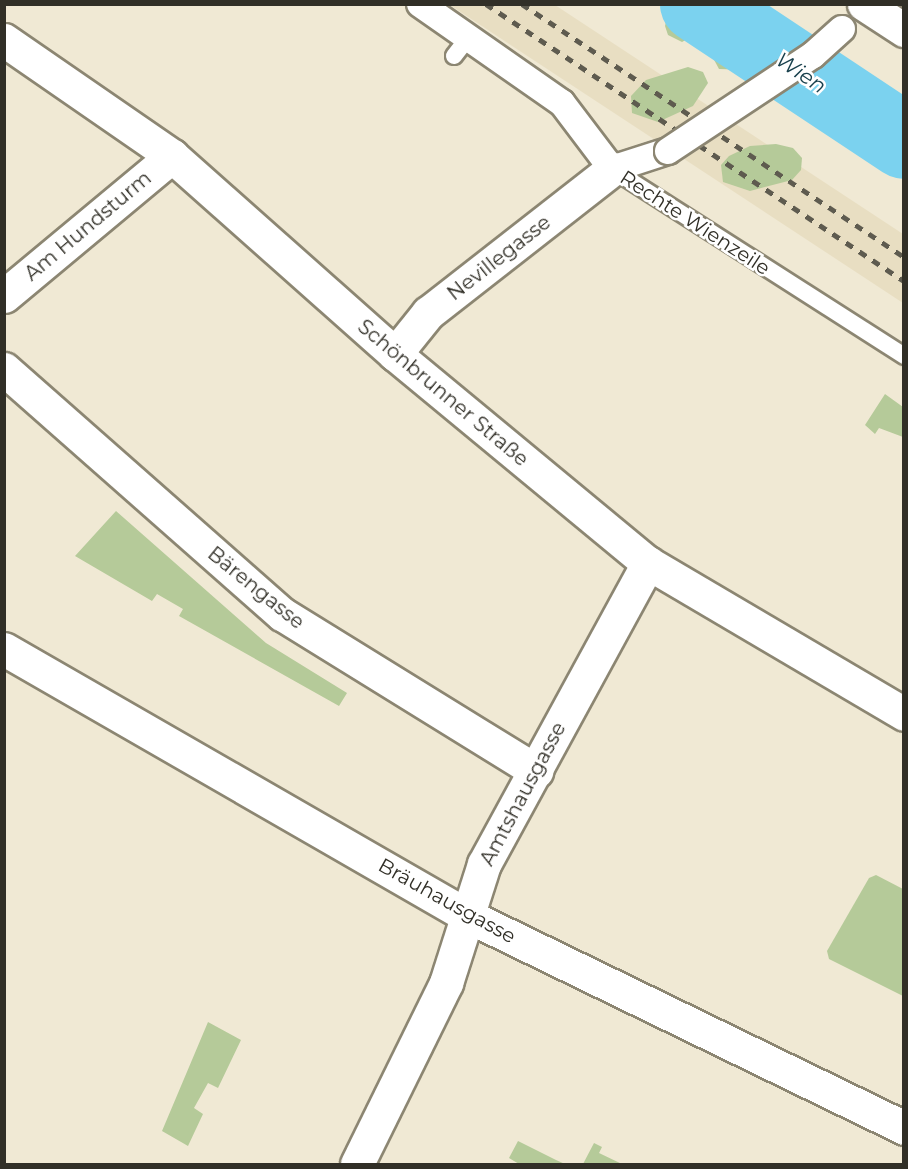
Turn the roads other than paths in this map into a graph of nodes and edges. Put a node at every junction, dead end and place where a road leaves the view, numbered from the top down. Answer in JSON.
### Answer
{"nodes":[{"id":1,"x":420,"y":4,"type":"edge"},
{"id":2,"x":868,"y":5,"type":"edge"},
{"id":3,"x":903,"y":30,"type":"edge"},
{"id":4,"x":4,"y":40,"type":"edge"},
{"id":5,"x":172,"y":156,"type":"junction"},
{"id":6,"x":612,"y":169,"type":"junction"},
{"id":7,"x":4,"y":296,"type":"edge"},
{"id":8,"x":395,"y":354,"type":"junction"},
{"id":9,"x":903,"y":356,"type":"edge"},
{"id":10,"x":4,"y":369,"type":"edge"},
{"id":11,"x":648,"y":563,"type":"junction"},
{"id":12,"x":4,"y":649,"type":"edge"},
{"id":13,"x":903,"y":714,"type":"edge"},
{"id":14,"x":536,"y":771,"type":"junction"},
{"id":15,"x":468,"y":916,"type":"junction"},
{"id":16,"x":903,"y":1128,"type":"edge"},
{"id":17,"x":357,"y":1164,"type":"edge"}],
"edges":[{"from":1,"to":6,"type":"street","name":"Rechte Wienzeile"},
{"from":2,"to":3,"type":"street"},
{"from":2,"to":6,"type":"street","bridge":true},
{"from":4,"to":5,"type":"street","name":"Schönbrunner Straße"},
{"from":5,"to":7,"type":"street","name":"Am Hundsturm"},
{"from":5,"to":8,"type":"street","name":"Schönbrunner Straße"},
{"from":6,"to":8,"type":"street","name":"Nevillegasse"},
{"from":6,"to":9,"type":"lane","name":"Rechte Wienzeile"},
{"from":8,"to":11,"type":"street","name":"Schönbrunner Straße"},
{"from":10,"to":14,"type":"street","name":"Bärengasse"},
{"from":11,"to":13,"type":"street","name":"Schönbrunner Straße"},
{"from":11,"to":14,"type":"street","name":"Amtshausgasse"},
{"from":12,"to":15,"type":"street","name":"Bräuhausgasse"},
{"from":14,"to":15,"type":"street","name":"Amtshausgasse"},
{"from":15,"to":16,"type":"street","name":"Bräuhausgasse"},
{"from":15,"to":17,"type":"street","name":"Amtshausgasse"}]}
